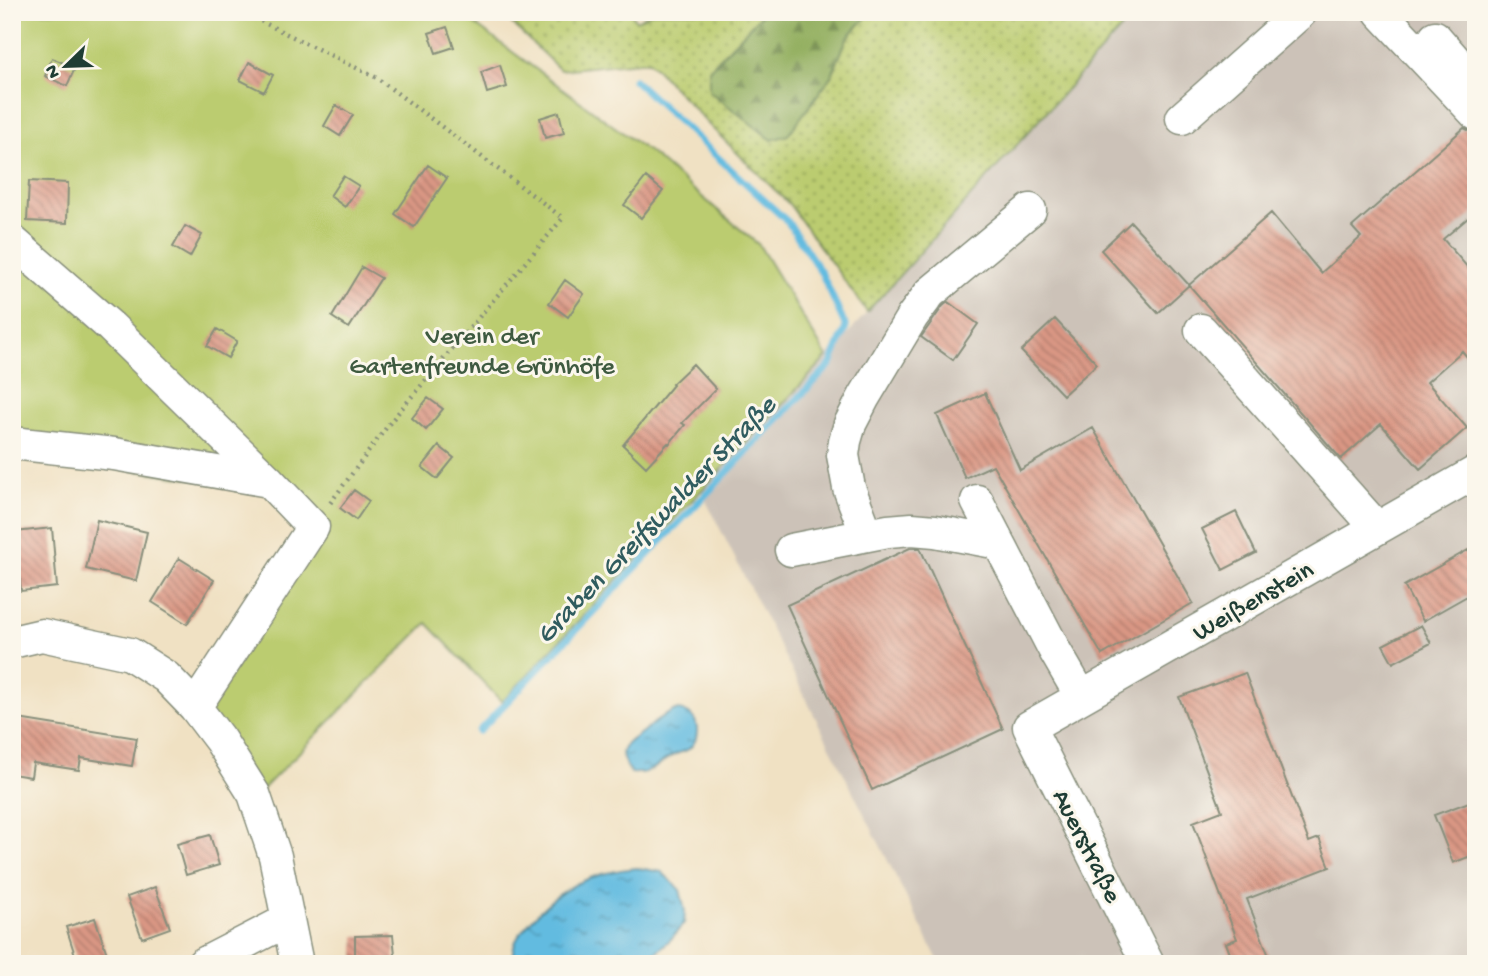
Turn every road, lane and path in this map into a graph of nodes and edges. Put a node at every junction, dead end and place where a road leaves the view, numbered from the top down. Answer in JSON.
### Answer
{"nodes":[{"id":1,"x":242,"y":12,"type":"edge"},
{"id":2,"x":1301,"y":12,"type":"edge"},
{"id":3,"x":1380,"y":12,"type":"edge"},
{"id":4,"x":1435,"y":37,"type":"dead end"},
{"id":5,"x":1476,"y":83,"type":"edge"},
{"id":6,"x":1476,"y":114,"type":"edge"},
{"id":7,"x":1182,"y":118,"type":"dead end"},
{"id":8,"x":1030,"y":210,"type":"dead end"},
{"id":9,"x":12,"y":241,"type":"edge"},
{"id":10,"x":1201,"y":330,"type":"dead end"},
{"id":11,"x":12,"y":443,"type":"edge"},
{"id":12,"x":1476,"y":472,"type":"edge"},
{"id":13,"x":269,"y":481,"type":"junction"},
{"id":14,"x":977,"y":501,"type":"dead end"},
{"id":15,"x":313,"y":527,"type":"junction"},
{"id":16,"x":1377,"y":528,"type":"junction"},
{"id":17,"x":867,"y":535,"type":"junction"},
{"id":18,"x":999,"y":543,"type":"junction"},
{"id":19,"x":791,"y":550,"type":"dead end"},
{"id":20,"x":12,"y":642,"type":"edge"},
{"id":21,"x":1081,"y":696,"type":"junction"},
{"id":22,"x":195,"y":706,"type":"junction"},
{"id":23,"x":1029,"y":727,"type":"joint"},
{"id":24,"x":288,"y":920,"type":"junction"},
{"id":25,"x":203,"y":964,"type":"edge"},
{"id":26,"x":297,"y":964,"type":"edge"},
{"id":27,"x":1148,"y":964,"type":"edge"}],
"edges":[{"from":1,"to":15,"type":"path"},
{"from":2,"to":7,"type":"street"},
{"from":3,"to":6,"type":"street"},
{"from":4,"to":5,"type":"street"},
{"from":8,"to":17,"type":"street"},
{"from":9,"to":13,"type":"street"},
{"from":10,"to":16,"type":"street"},
{"from":11,"to":13,"type":"street"},
{"from":12,"to":16,"type":"street","name":"Weißenstein"},
{"from":13,"to":15,"type":"street"},
{"from":14,"to":18,"type":"street"},
{"from":15,"to":22,"type":"street"},
{"from":16,"to":21,"type":"street","name":"Weißenstein"},
{"from":17,"to":18,"type":"street"},
{"from":17,"to":19,"type":"street"},
{"from":18,"to":21,"type":"street"},
{"from":20,"to":22,"type":"street"},
{"from":21,"to":23,"type":"street","name":"Weißenstein"},
{"from":22,"to":24,"type":"street"},
{"from":23,"to":27,"type":"street","name":"Auerstraße"},
{"from":24,"to":25,"type":"street"},
{"from":24,"to":26,"type":"street"}]}
